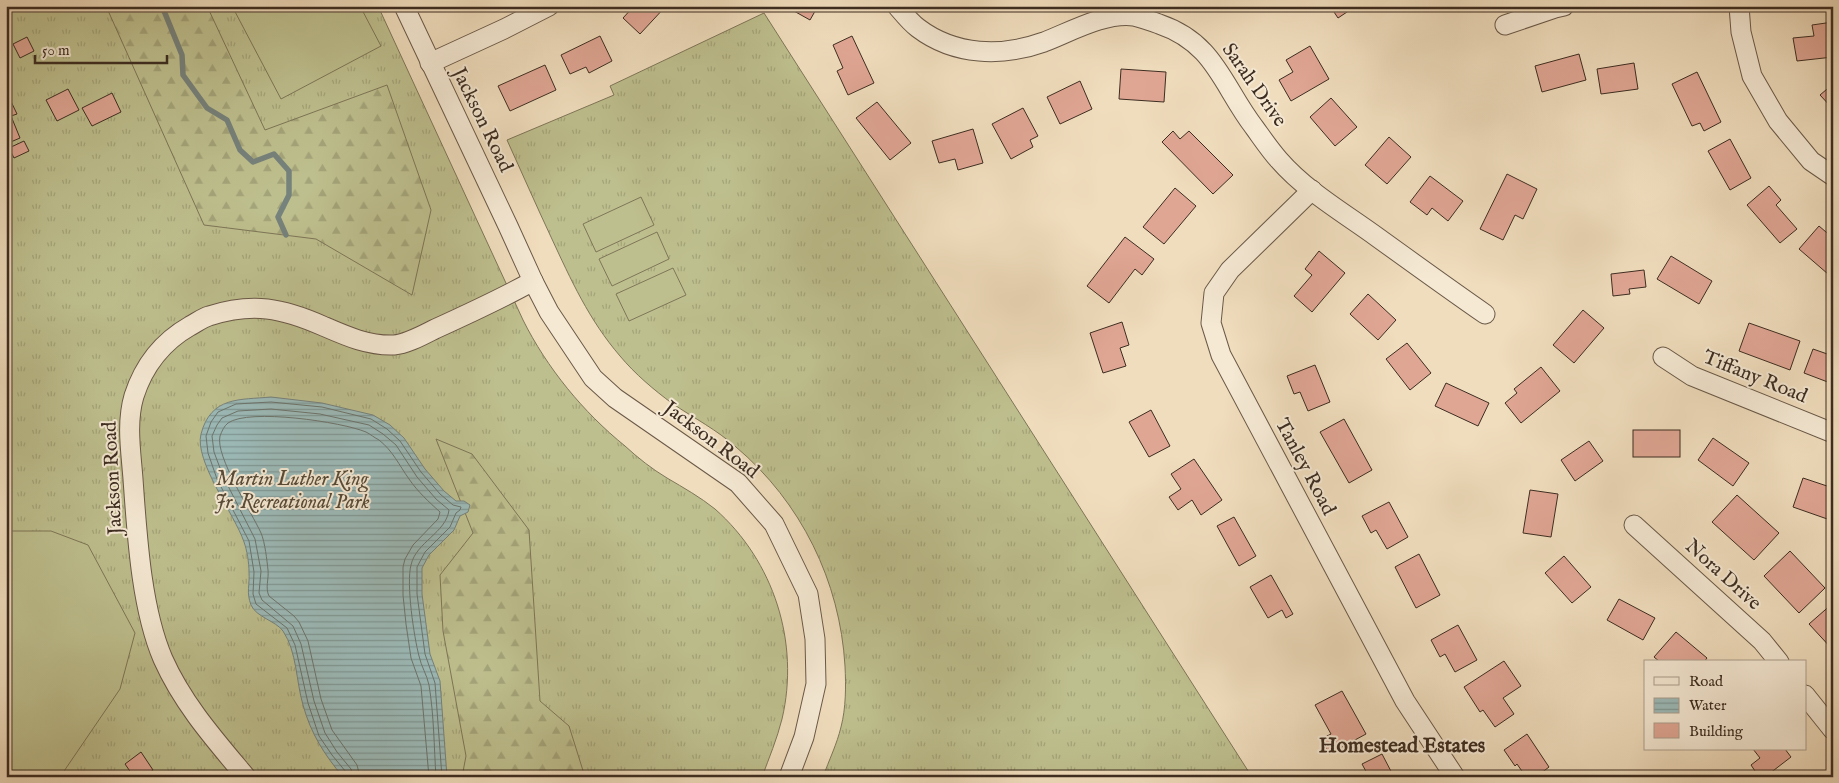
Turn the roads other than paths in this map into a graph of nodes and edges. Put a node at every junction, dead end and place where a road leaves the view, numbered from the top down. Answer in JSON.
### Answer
{"nodes":[{"id":1,"x":404,"y":6,"type":"edge"},
{"id":2,"x":549,"y":6,"type":"edge"},
{"id":3,"x":896,"y":6,"type":"edge"},
{"id":4,"x":1564,"y":6,"type":"edge"},
{"id":5,"x":1739,"y":6,"type":"edge"},
{"id":6,"x":1505,"y":25,"type":"dead end"},
{"id":7,"x":430,"y":63,"type":"junction"},
{"id":8,"x":1833,"y":176,"type":"edge"},
{"id":9,"x":1312,"y":190,"type":"junction"},
{"id":10,"x":533,"y":281,"type":"junction"},
{"id":11,"x":1485,"y":314,"type":"dead end"},
{"id":12,"x":1663,"y":357,"type":"dead end"},
{"id":13,"x":1833,"y":433,"type":"edge"},
{"id":14,"x":1634,"y":526,"type":"dead end"},
{"id":15,"x":1777,"y":660,"type":"edge"},
{"id":16,"x":1806,"y":696,"type":"edge"},
{"id":17,"x":1833,"y":730,"type":"edge"},
{"id":18,"x":246,"y":777,"type":"edge"},
{"id":19,"x":789,"y":777,"type":"edge"},
{"id":20,"x":1455,"y":777,"type":"edge"}],
"edges":[{"from":1,"to":7,"type":"street","name":"Jackson Road"},
{"from":2,"to":7,"type":"street"},
{"from":3,"to":9,"type":"street","name":"Sarah Drive"},
{"from":4,"to":6,"type":"street"},
{"from":5,"to":8,"type":"street"},
{"from":7,"to":10,"type":"street","name":"Jackson Road"},
{"from":9,"to":11,"type":"street","name":"Sarah Drive"},
{"from":9,"to":20,"type":"street","name":"Tanley Road"},
{"from":10,"to":18,"type":"street","name":"Jackson Road"},
{"from":10,"to":19,"type":"street","name":"Jackson Road"},
{"from":12,"to":13,"type":"street","name":"Tiffany Road"},
{"from":14,"to":15,"type":"street","name":"Nora Drive"},
{"from":16,"to":17,"type":"street"}]}
